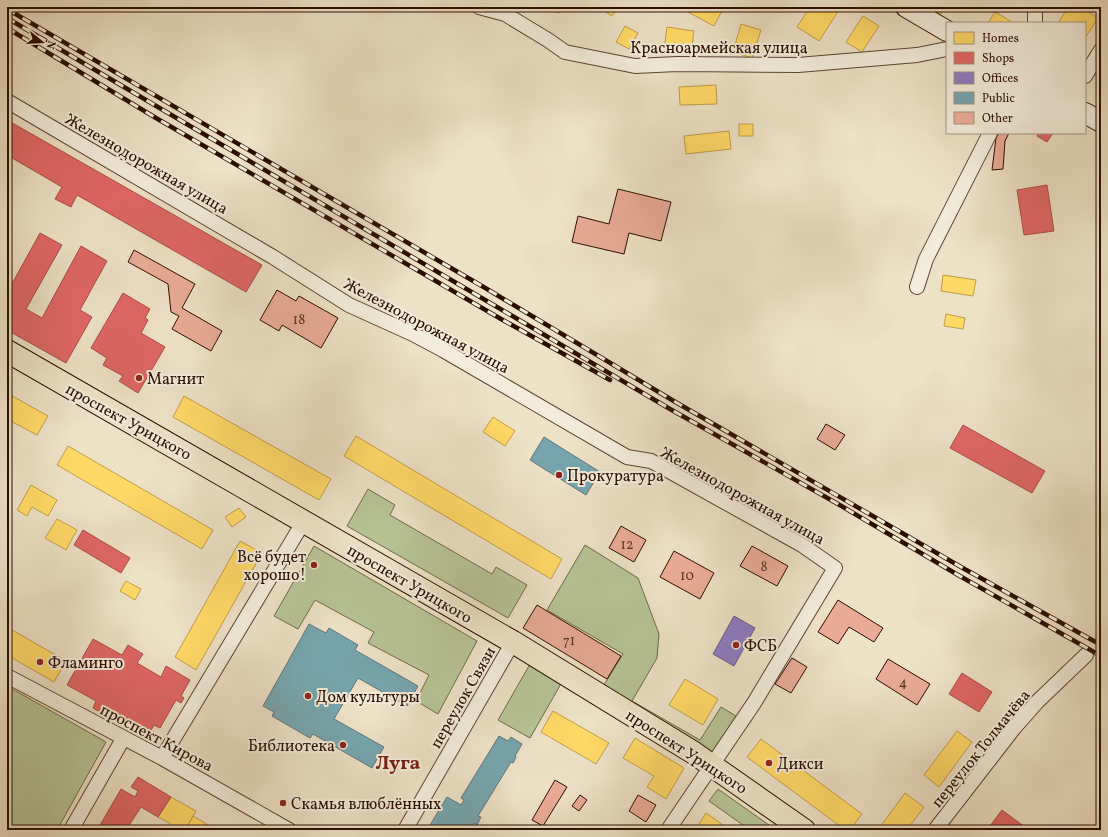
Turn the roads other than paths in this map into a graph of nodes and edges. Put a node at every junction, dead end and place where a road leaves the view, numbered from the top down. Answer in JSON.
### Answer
{"nodes":[{"id":1,"x":479,"y":7,"type":"edge"},
{"id":2,"x":906,"y":7,"type":"edge"},
{"id":3,"x":1035,"y":7,"type":"edge"},
{"id":4,"x":1035,"y":22,"type":"edge"},
{"id":5,"x":946,"y":30,"type":"edge"},
{"id":6,"x":946,"y":49,"type":"edge"},
{"id":7,"x":1101,"y":50,"type":"edge"},
{"id":8,"x":1086,"y":74,"type":"edge"},
{"id":9,"x":7,"y":101,"type":"edge"},
{"id":10,"x":1086,"y":114,"type":"edge"},
{"id":11,"x":1101,"y":122,"type":"edge"},
{"id":12,"x":989,"y":134,"type":"edge"},
{"id":13,"x":917,"y":287,"type":"dead end"},
{"id":14,"x":7,"y":351,"type":"edge"},
{"id":15,"x":304,"y":521,"type":"junction"},
{"id":16,"x":513,"y":642,"type":"junction"},
{"id":17,"x":1086,"y":655,"type":"dead end"},
{"id":18,"x":7,"y":676,"type":"edge"},
{"id":19,"x":124,"y":738,"type":"junction"},
{"id":20,"x":162,"y":758,"type":"junction"},
{"id":21,"x":712,"y":765,"type":"junction"},
{"id":22,"x":71,"y":830,"type":"edge"},
{"id":23,"x":289,"y":830,"type":"edge"},
{"id":24,"x":405,"y":830,"type":"edge"},
{"id":25,"x":668,"y":830,"type":"edge"},
{"id":26,"x":804,"y":830,"type":"edge"},
{"id":27,"x":935,"y":830,"type":"edge"}],
"edges":[{"from":1,"to":6,"type":"street","name":"Красноармейская улица"},
{"from":2,"to":5,"type":"street"},
{"from":3,"to":4,"type":"street"},
{"from":7,"to":8,"type":"street"},
{"from":9,"to":21,"type":"street","name":"Железнодорожная улица"},
{"from":10,"to":11,"type":"street"},
{"from":12,"to":13,"type":"street"},
{"from":14,"to":15,"type":"main road","name":"проспект Урицкого"},
{"from":15,"to":16,"type":"main road","name":"проспект Урицкого"},
{"from":15,"to":20,"type":"street"},
{"from":16,"to":21,"type":"main road","name":"проспект Урицкого"},
{"from":16,"to":24,"type":"street","name":"переулок Связи"},
{"from":17,"to":27,"type":"street","name":"переулок Толмачёва"},
{"from":18,"to":19,"type":"street","name":"проспект Кирова"},
{"from":19,"to":20,"type":"street","name":"проспект Кирова"},
{"from":19,"to":22,"type":"street"},
{"from":20,"to":23,"type":"street","name":"проспект Кирова"},
{"from":21,"to":25,"type":"street"},
{"from":21,"to":26,"type":"main road","name":"проспект Урицкого"}]}
